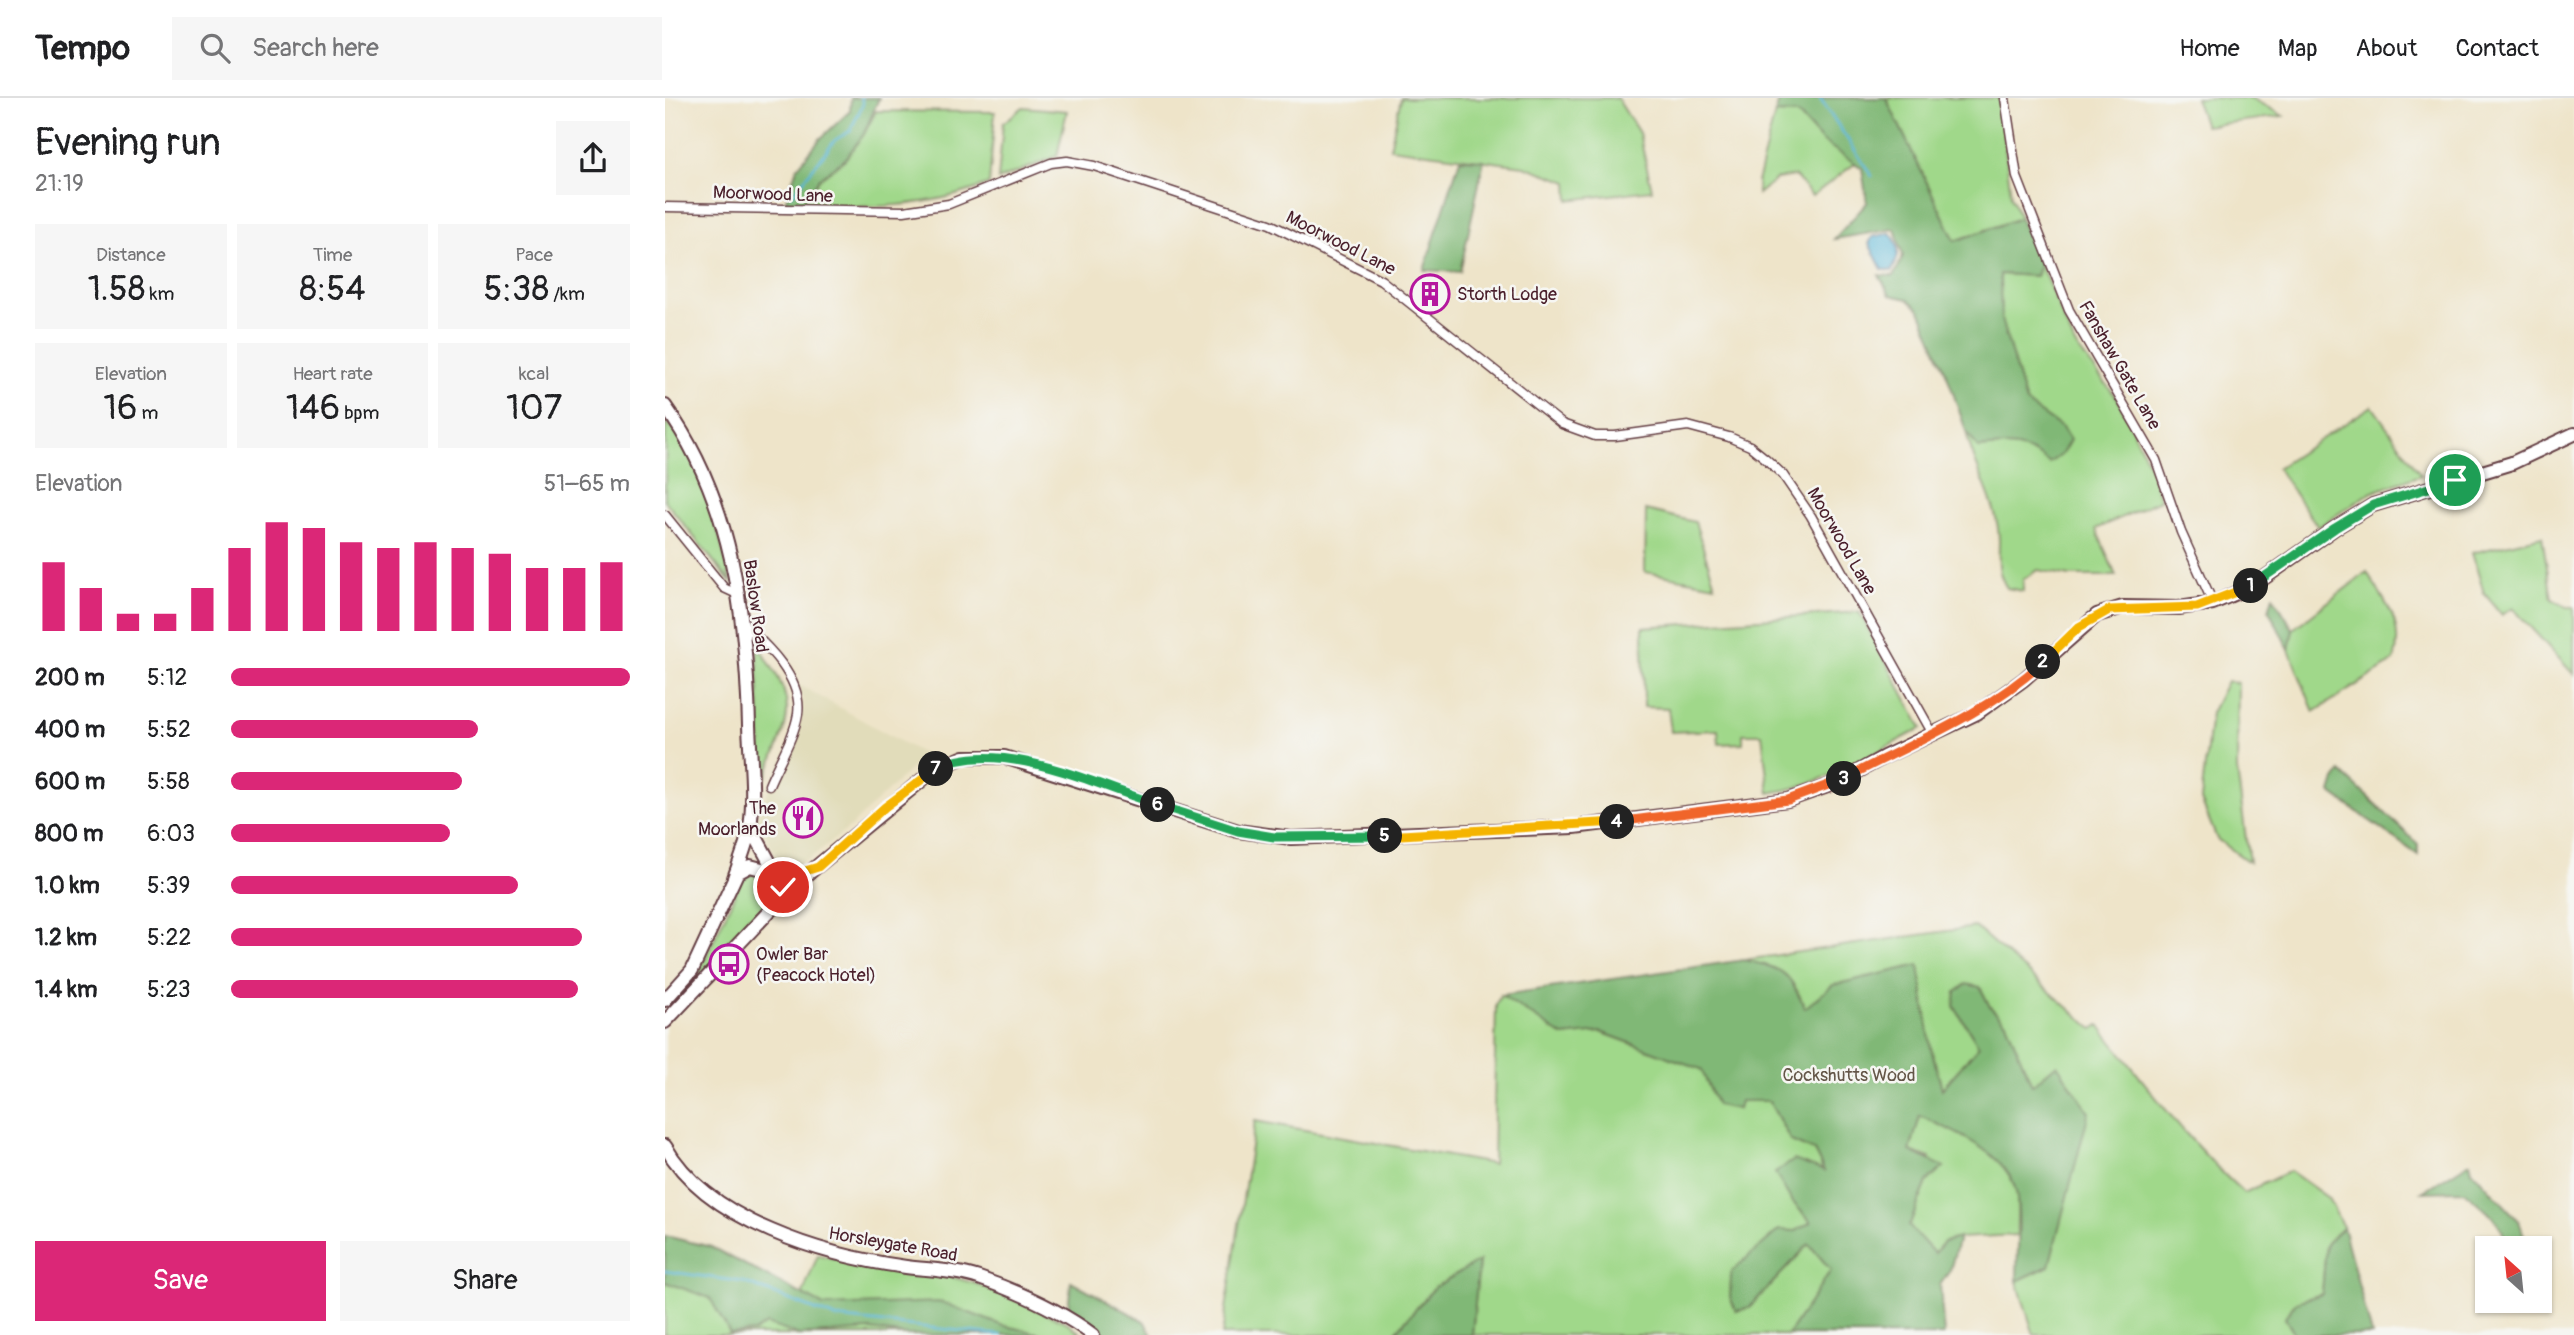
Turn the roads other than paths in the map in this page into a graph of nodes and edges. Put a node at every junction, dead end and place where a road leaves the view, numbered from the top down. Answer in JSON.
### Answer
{"nodes":[{"id":1,"x":2005,"y":98,"type":"edge"},
{"id":2,"x":665,"y":207,"type":"edge"},
{"id":3,"x":665,"y":406,"type":"edge"},
{"id":4,"x":2574,"y":434,"type":"edge"},
{"id":5,"x":665,"y":515,"type":"edge"},
{"id":6,"x":739,"y":596,"type":"junction"},
{"id":7,"x":2213,"y":603,"type":"junction"},
{"id":8,"x":743,"y":624,"type":"junction"},
{"id":9,"x":1933,"y":734,"type":"junction"},
{"id":10,"x":769,"y":785,"type":"dead end"},
{"id":11,"x":750,"y":826,"type":"junction"},
{"id":12,"x":810,"y":871,"type":"junction"},
{"id":13,"x":776,"y":873,"type":"junction"},
{"id":14,"x":734,"y":878,"type":"junction"},
{"id":15,"x":781,"y":896,"type":"junction"},
{"id":16,"x":665,"y":1000,"type":"edge"},
{"id":17,"x":665,"y":1022,"type":"edge"},
{"id":18,"x":665,"y":1146,"type":"edge"},
{"id":19,"x":1093,"y":1335,"type":"edge"}],
"edges":[{"from":1,"to":7,"type":"street","name":"Fanshaw Gate Lane"},
{"from":2,"to":9,"type":"street","name":"Moorwood Lane"},
{"from":3,"to":6,"type":"main road","name":"Baslow Road"},
{"from":4,"to":7,"type":"main road"},
{"from":5,"to":6,"type":"street"},
{"from":6,"to":8,"type":"main road","name":"Baslow Road"},
{"from":7,"to":9,"type":"main road"},
{"from":8,"to":10,"type":"street"},
{"from":8,"to":11,"type":"main road","name":"Baslow Road"},
{"from":9,"to":12,"type":"main road"},
{"from":11,"to":13,"type":"main road","name":"Baslow Road"},
{"from":11,"to":14,"type":"main road","name":"Baslow Road"},
{"from":12,"to":13,"type":"main road"},
{"from":12,"to":15,"type":"main road"},
{"from":13,"to":14,"type":"main road"},
{"from":13,"to":15,"type":"main road","name":"Baslow Road"},
{"from":14,"to":16,"type":"main road","name":"Baslow Road"},
{"from":15,"to":17,"type":"main road"},
{"from":18,"to":19,"type":"main road","name":"Horsleygate Road"}]}
